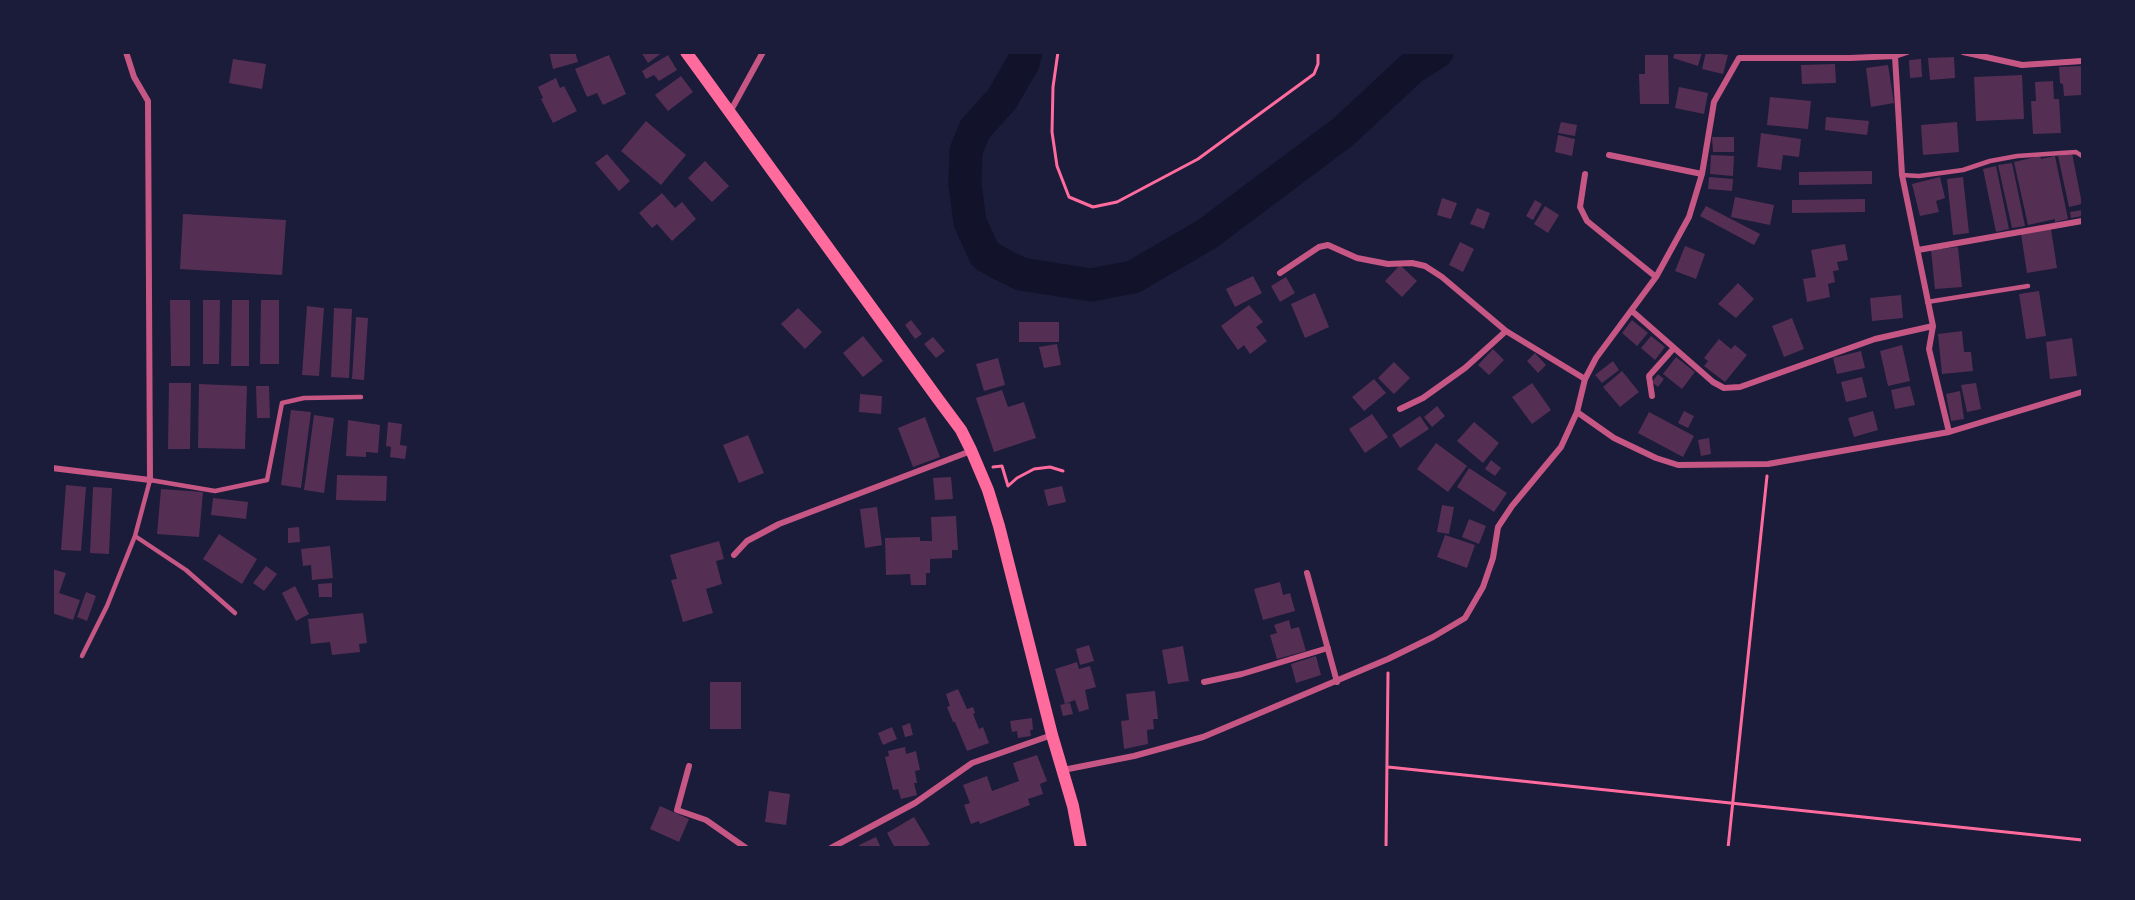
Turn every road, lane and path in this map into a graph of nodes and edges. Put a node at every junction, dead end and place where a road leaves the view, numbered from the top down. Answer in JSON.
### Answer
{"nodes":[{"id":1,"x":126,"y":52,"type":"edge"},
{"id":2,"x":686,"y":52,"type":"edge"},
{"id":3,"x":763,"y":52,"type":"edge"},
{"id":4,"x":1058,"y":52,"type":"edge"},
{"id":5,"x":1318,"y":52,"type":"edge"},
{"id":6,"x":1907,"y":52,"type":"edge"},
{"id":7,"x":1963,"y":52,"type":"edge"},
{"id":8,"x":1850,"y":55,"type":"edge"},
{"id":9,"x":1895,"y":56,"type":"junction"},
{"id":10,"x":2082,"y":61,"type":"edge"},
{"id":11,"x":730,"y":113,"type":"junction"},
{"id":12,"x":1609,"y":155,"type":"dead end"},
{"id":13,"x":2082,"y":156,"type":"edge"},
{"id":14,"x":1585,"y":174,"type":"dead end"},
{"id":15,"x":1702,"y":174,"type":"junction"},
{"id":16,"x":1902,"y":175,"type":"junction"},
{"id":17,"x":2082,"y":221,"type":"edge"},
{"id":18,"x":1918,"y":250,"type":"junction"},
{"id":19,"x":1280,"y":273,"type":"dead end"},
{"id":20,"x":1656,"y":277,"type":"junction"},
{"id":21,"x":2028,"y":286,"type":"dead end"},
{"id":22,"x":1927,"y":302,"type":"junction"},
{"id":23,"x":1632,"y":311,"type":"junction"},
{"id":24,"x":1933,"y":326,"type":"junction"},
{"id":25,"x":1506,"y":331,"type":"junction"},
{"id":26,"x":1674,"y":348,"type":"junction"},
{"id":27,"x":1585,"y":379,"type":"junction"},
{"id":28,"x":2082,"y":392,"type":"edge"},
{"id":29,"x":1652,"y":396,"type":"dead end"},
{"id":30,"x":361,"y":397,"type":"dead end"},
{"id":31,"x":1400,"y":409,"type":"dead end"},
{"id":32,"x":1577,"y":412,"type":"junction"},
{"id":33,"x":1948,"y":432,"type":"junction"},
{"id":34,"x":971,"y":450,"type":"junction"},
{"id":35,"x":1768,"y":464,"type":"junction"},
{"id":36,"x":52,"y":468,"type":"edge"},
{"id":37,"x":980,"y":470,"type":"junction"},
{"id":38,"x":1063,"y":471,"type":"dead end"},
{"id":39,"x":150,"y":480,"type":"junction"},
{"id":40,"x":135,"y":536,"type":"junction"},
{"id":41,"x":734,"y":555,"type":"dead end"},
{"id":42,"x":1307,"y":573,"type":"dead end"},
{"id":43,"x":236,"y":613,"type":"dead end"},
{"id":44,"x":1329,"y":648,"type":"junction"},
{"id":45,"x":82,"y":656,"type":"dead end"},
{"id":46,"x":1388,"y":659,"type":"junction"},
{"id":47,"x":1204,"y":681,"type":"dead end"},
{"id":48,"x":1337,"y":682,"type":"junction"},
{"id":49,"x":1052,"y":735,"type":"junction"},
{"id":50,"x":688,"y":766,"type":"dead end"},
{"id":51,"x":1388,"y":767,"type":"junction"},
{"id":52,"x":1063,"y":770,"type":"junction"},
{"id":53,"x":1733,"y":803,"type":"junction"},
{"id":54,"x":2082,"y":840,"type":"edge"},
{"id":55,"x":746,"y":848,"type":"edge"},
{"id":56,"x":831,"y":848,"type":"edge"},
{"id":57,"x":1081,"y":848,"type":"edge"},
{"id":58,"x":1386,"y":848,"type":"edge"},
{"id":59,"x":1728,"y":848,"type":"edge"}],
"edges":[{"from":1,"to":39,"type":"street"},
{"from":2,"to":11,"type":"main road"},
{"from":3,"to":11,"type":"street"},
{"from":4,"to":5,"type":"path"},
{"from":6,"to":9,"type":"street"},
{"from":7,"to":10,"type":"street"},
{"from":8,"to":9,"type":"street"},
{"from":8,"to":15,"type":"street"},
{"from":9,"to":16,"type":"street"},
{"from":11,"to":34,"type":"main road"},
{"from":12,"to":15,"type":"street"},
{"from":13,"to":16,"type":"lane"},
{"from":14,"to":20,"type":"street"},
{"from":15,"to":20,"type":"street"},
{"from":16,"to":18,"type":"street"},
{"from":17,"to":18,"type":"street"},
{"from":18,"to":22,"type":"street"},
{"from":19,"to":25,"type":"street"},
{"from":20,"to":23,"type":"street"},
{"from":21,"to":22,"type":"lane"},
{"from":22,"to":24,"type":"street"},
{"from":23,"to":26,"type":"street"},
{"from":23,"to":27,"type":"street"},
{"from":24,"to":26,"type":"street"},
{"from":24,"to":33,"type":"street"},
{"from":25,"to":27,"type":"street"},
{"from":25,"to":31,"type":"street"},
{"from":26,"to":29,"type":"street"},
{"from":27,"to":32,"type":"street"},
{"from":28,"to":33,"type":"street"},
{"from":30,"to":39,"type":"lane"},
{"from":32,"to":35,"type":"street"},
{"from":32,"to":46,"type":"street"},
{"from":33,"to":35,"type":"street"},
{"from":34,"to":37,"type":"main road"},
{"from":34,"to":41,"type":"street"},
{"from":35,"to":53,"type":"path"},
{"from":36,"to":39,"type":"street"},
{"from":37,"to":38,"type":"path"},
{"from":37,"to":49,"type":"main road"},
{"from":39,"to":40,"type":"lane"},
{"from":40,"to":43,"type":"lane"},
{"from":40,"to":45,"type":"lane"},
{"from":42,"to":44,"type":"street"},
{"from":44,"to":47,"type":"street"},
{"from":44,"to":48,"type":"street"},
{"from":46,"to":48,"type":"street"},
{"from":46,"to":51,"type":"path"},
{"from":48,"to":52,"type":"street"},
{"from":49,"to":52,"type":"main road"},
{"from":49,"to":56,"type":"street"},
{"from":50,"to":55,"type":"street"},
{"from":51,"to":53,"type":"path"},
{"from":51,"to":58,"type":"path"},
{"from":52,"to":57,"type":"main road"},
{"from":53,"to":54,"type":"path"},
{"from":53,"to":59,"type":"path"}]}
